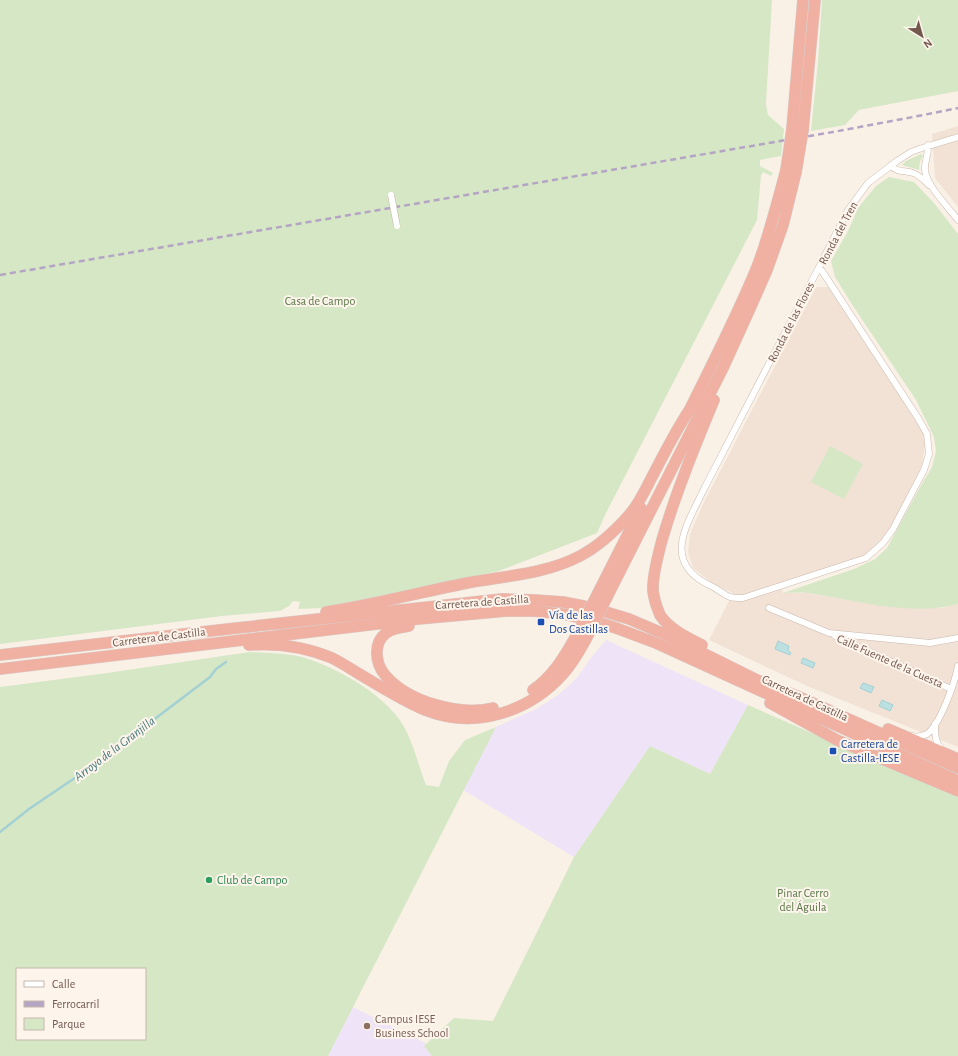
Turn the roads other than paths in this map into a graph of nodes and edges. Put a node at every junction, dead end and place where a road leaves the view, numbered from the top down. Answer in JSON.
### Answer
{"nodes":[{"id":1,"x":803,"y":0,"type":"edge"},
{"id":2,"x":814,"y":0,"type":"edge"},
{"id":3,"x":798,"y":129,"type":"junction"},
{"id":4,"x":957,"y":139,"type":"edge"},
{"id":5,"x":928,"y":145,"type":"junction"},
{"id":6,"x":891,"y":165,"type":"junction"},
{"id":7,"x":791,"y":171,"type":"junction"},
{"id":8,"x":935,"y":190,"type":"junction"},
{"id":9,"x":390,"y":192,"type":"dead end"},
{"id":10,"x":958,"y":220,"type":"edge"},
{"id":11,"x":397,"y":226,"type":"dead end"},
{"id":12,"x":818,"y":269,"type":"junction"},
{"id":13,"x":723,"y":368,"type":"junction"},
{"id":14,"x":690,"y":409,"type":"junction"},
{"id":15,"x":602,"y":595,"type":"junction"},
{"id":16,"x":769,"y":608,"type":"dead end"},
{"id":17,"x":506,"y":611,"type":"junction"},
{"id":18,"x":228,"y":629,"type":"junction"},
{"id":19,"x":829,"y":633,"type":"junction"},
{"id":20,"x":581,"y":638,"type":"junction"},
{"id":21,"x":958,"y":638,"type":"edge"},
{"id":22,"x":148,"y":652,"type":"junction"},
{"id":23,"x":0,"y":655,"type":"edge"},
{"id":24,"x":696,"y":662,"type":"junction"},
{"id":25,"x":958,"y":666,"type":"edge"},
{"id":26,"x":0,"y":669,"type":"edge"},
{"id":27,"x":956,"y":682,"type":"edge"},
{"id":28,"x":952,"y":689,"type":"junction"},
{"id":29,"x":797,"y":696,"type":"junction"},
{"id":30,"x":841,"y":715,"type":"junction"},
{"id":31,"x":935,"y":724,"type":"junction"},
{"id":32,"x":885,"y":727,"type":"junction"},
{"id":33,"x":946,"y":754,"type":"junction"},
{"id":34,"x":958,"y":759,"type":"edge"},
{"id":35,"x":958,"y":768,"type":"edge"},
{"id":36,"x":958,"y":781,"type":"edge"},
{"id":37,"x":958,"y":791,"type":"edge"}],
"edges":[{"from":1,"to":3,"type":"highway"},
{"from":2,"to":3,"type":"highway"},
{"from":3,"to":7,"type":"highway","bridge":true},
{"from":4,"to":5,"type":"street","name":"Ronda del Tren"},
{"from":5,"to":6,"type":"street","name":"Ronda del Tren"},
{"from":5,"to":8,"type":"street"},
{"from":6,"to":8,"type":"street"},
{"from":6,"to":12,"type":"street","name":"Ronda del Tren"},
{"from":7,"to":13,"type":"highway"},
{"from":7,"to":14,"type":"highway"},
{"from":8,"to":10,"type":"street"},
{"from":9,"to":11,"type":"street","bridge":true},
{"from":12,"to":12,"type":"street","name":"Ronda de las Flores"},
{"from":13,"to":15,"type":"highway"},
{"from":13,"to":29,"type":"highway"},
{"from":14,"to":15,"type":"highway"},
{"from":14,"to":18,"type":"highway"},
{"from":15,"to":20,"type":"highway","bridge":true},
{"from":16,"to":19,"type":"street","name":"Calle Fuente de la Cuesta"},
{"from":17,"to":20,"type":"highway"},
{"from":17,"to":22,"type":"highway","name":"Carretera de Castilla"},
{"from":17,"to":24,"type":"highway","name":"Carretera de Castilla"},
{"from":18,"to":23,"type":"highway","name":"Carretera de Castilla"},
{"from":18,"to":29,"type":"highway","name":"Carretera de Castilla"},
{"from":19,"to":21,"type":"street"},
{"from":19,"to":28,"type":"street","name":"Calle Fuente de la Cuesta"},
{"from":20,"to":22,"type":"highway"},
{"from":22,"to":26,"type":"highway","name":"Carretera de Castilla"},
{"from":24,"to":36,"type":"highway","name":"Carretera de Castilla"},
{"from":24,"to":37,"type":"highway"},
{"from":25,"to":27,"type":"street"},
{"from":27,"to":28,"type":"street"},
{"from":28,"to":31,"type":"street"},
{"from":29,"to":30,"type":"highway","name":"Carretera de Castilla"},
{"from":30,"to":32,"type":"highway"},
{"from":30,"to":35,"type":"highway","name":"Carretera de Castilla"},
{"from":31,"to":32,"type":"street"},
{"from":31,"to":33,"type":"street"},
{"from":32,"to":33,"type":"highway"},
{"from":33,"to":34,"type":"highway"}]}
